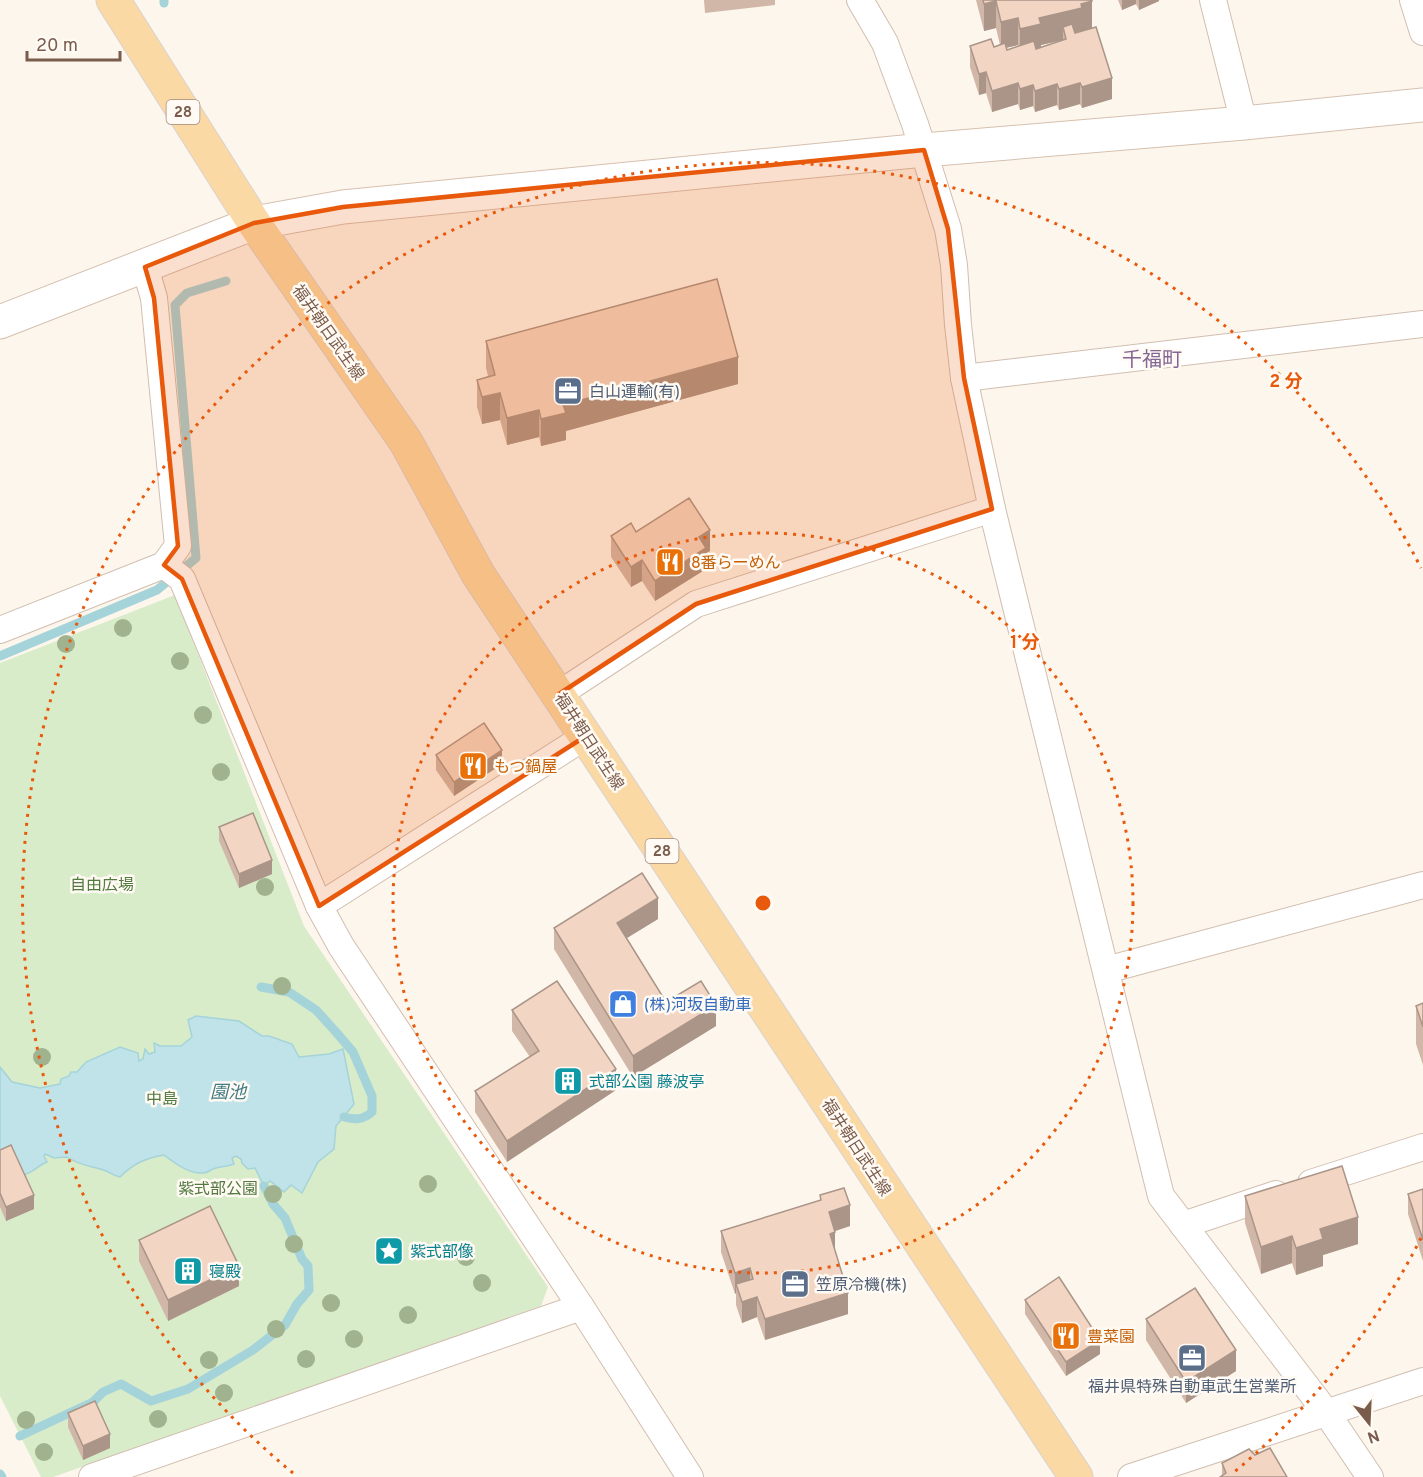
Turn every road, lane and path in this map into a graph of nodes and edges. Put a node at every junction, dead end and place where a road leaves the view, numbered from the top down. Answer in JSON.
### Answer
{"nodes":[{"id":1,"x":113,"y":0,"type":"edge"},
{"id":2,"x":860,"y":0,"type":"edge"},
{"id":3,"x":1212,"y":0,"type":"edge"},
{"id":4,"x":1413,"y":0,"type":"edge"},
{"id":5,"x":1423,"y":32,"type":"edge"},
{"id":6,"x":1423,"y":105,"type":"edge"},
{"id":7,"x":1244,"y":123,"type":"junction"},
{"id":8,"x":924,"y":150,"type":"junction"},
{"id":9,"x":254,"y":223,"type":"junction"},
{"id":10,"x":145,"y":267,"type":"junction"},
{"id":11,"x":0,"y":322,"type":"edge"},
{"id":12,"x":1423,"y":324,"type":"edge"},
{"id":13,"x":964,"y":378,"type":"junction"},
{"id":14,"x":992,"y":509,"type":"junction"},
{"id":15,"x":164,"y":565,"type":"junction"},
{"id":16,"x":0,"y":630,"type":"edge"},
{"id":17,"x":559,"y":694,"type":"junction"},
{"id":18,"x":586,"y":736,"type":"junction"},
{"id":19,"x":1423,"y":885,"type":"edge"},
{"id":20,"x":319,"y":906,"type":"junction"},
{"id":21,"x":1106,"y":970,"type":"junction"},
{"id":22,"x":1423,"y":1147,"type":"edge"},
{"id":23,"x":1182,"y":1225,"type":"junction"},
{"id":24,"x":581,"y":1307,"type":"junction"},
{"id":25,"x":1423,"y":1381,"type":"edge"},
{"id":26,"x":1326,"y":1412,"type":"junction"},
{"id":27,"x":92,"y":1477,"type":"edge"},
{"id":28,"x":690,"y":1477,"type":"edge"},
{"id":29,"x":1076,"y":1477,"type":"edge"},
{"id":30,"x":1131,"y":1477,"type":"edge"},
{"id":31,"x":1370,"y":1477,"type":"edge"}],
"edges":[{"from":1,"to":9,"type":"main road","name":"福井朝日武生線","number":"28"},
{"from":2,"to":8,"type":"street"},
{"from":3,"to":7,"type":"street"},
{"from":4,"to":5,"type":"street"},
{"from":6,"to":7,"type":"street"},
{"from":7,"to":8,"type":"street"},
{"from":8,"to":9,"type":"street"},
{"from":8,"to":13,"type":"street"},
{"from":9,"to":10,"type":"street"},
{"from":9,"to":17,"type":"main road","name":"福井朝日武生線","number":"28"},
{"from":10,"to":11,"type":"street"},
{"from":10,"to":15,"type":"street"},
{"from":12,"to":13,"type":"street"},
{"from":13,"to":14,"type":"street"},
{"from":14,"to":17,"type":"street"},
{"from":14,"to":21,"type":"street"},
{"from":15,"to":16,"type":"street"},
{"from":15,"to":20,"type":"street"},
{"from":17,"to":18,"type":"main road","name":"福井朝日武生線","number":"28"},
{"from":18,"to":20,"type":"street"},
{"from":18,"to":29,"type":"main road","name":"福井朝日武生線","number":"28"},
{"from":19,"to":21,"type":"street"},
{"from":20,"to":24,"type":"street"},
{"from":21,"to":23,"type":"street"},
{"from":22,"to":23,"type":"street"},
{"from":23,"to":26,"type":"street"},
{"from":24,"to":27,"type":"street"},
{"from":24,"to":28,"type":"street"},
{"from":25,"to":26,"type":"street"},
{"from":26,"to":30,"type":"street"},
{"from":26,"to":31,"type":"street"}]}
